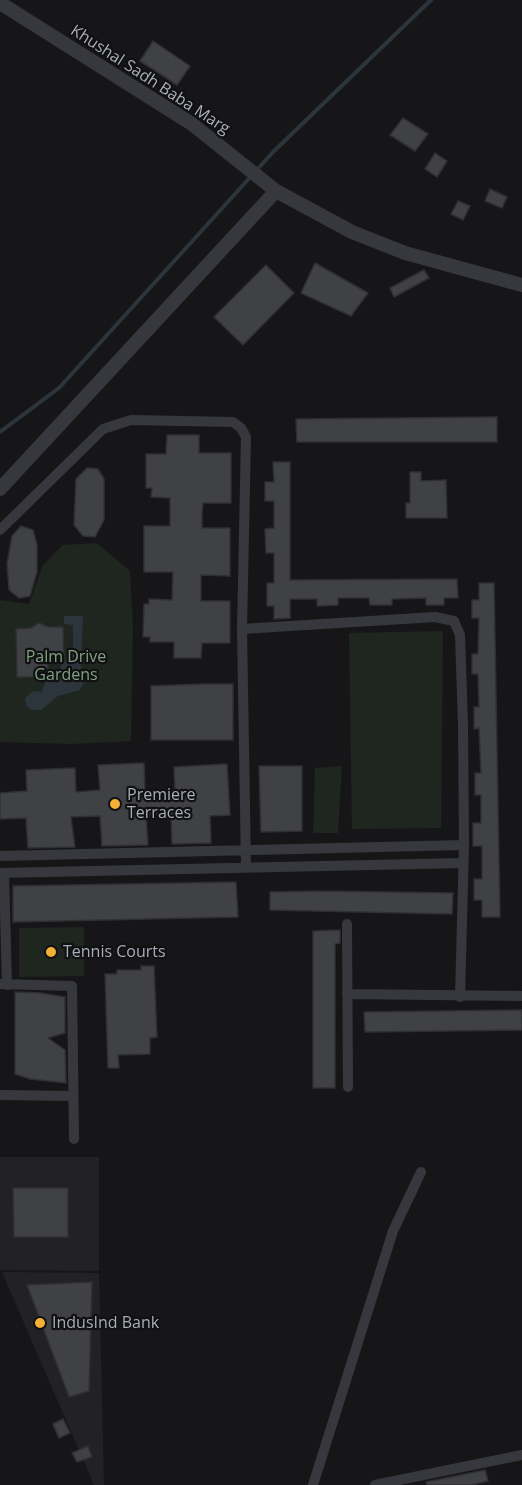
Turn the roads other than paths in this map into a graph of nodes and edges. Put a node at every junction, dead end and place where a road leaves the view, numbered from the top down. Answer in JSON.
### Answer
{"nodes":[{"id":1,"x":0,"y":3,"type":"edge"},
{"id":2,"x":276,"y":191,"type":"junction"},
{"id":3,"x":522,"y":285,"type":"edge"},
{"id":4,"x":0,"y":489,"type":"edge"},
{"id":5,"x":0,"y":530,"type":"edge"},
{"id":6,"x":242,"y":629,"type":"junction"},
{"id":7,"x":464,"y":845,"type":"junction"},
{"id":8,"x":246,"y":850,"type":"junction"},
{"id":9,"x":0,"y":856,"type":"edge"},
{"id":10,"x":464,"y":863,"type":"junction"},
{"id":11,"x":246,"y":867,"type":"junction"},
{"id":12,"x":2,"y":873,"type":"edge"},
{"id":13,"x":347,"y":924,"type":"dead end"},
{"id":14,"x":3,"y":985,"type":"edge"},
{"id":15,"x":347,"y":994,"type":"junction"},
{"id":16,"x":522,"y":996,"type":"edge"},
{"id":17,"x":460,"y":997,"type":"junction"},
{"id":18,"x":348,"y":1087,"type":"dead end"},
{"id":19,"x":0,"y":1095,"type":"edge"},
{"id":20,"x":71,"y":1096,"type":"junction"},
{"id":21,"x":74,"y":1139,"type":"dead end"},
{"id":22,"x":421,"y":1172,"type":"dead end"},
{"id":23,"x":522,"y":1455,"type":"edge"},
{"id":24,"x":313,"y":1485,"type":"edge"},
{"id":25,"x":375,"y":1485,"type":"edge"}],
"edges":[{"from":1,"to":2,"type":"street","name":"Khushal Sadh Baba Marg"},
{"from":2,"to":3,"type":"street","name":"Khushal Sadh Baba Marg"},
{"from":2,"to":4,"type":"street"},
{"from":5,"to":6,"type":"street"},
{"from":6,"to":7,"type":"street"},
{"from":6,"to":8,"type":"street"},
{"from":7,"to":8,"type":"street"},
{"from":7,"to":10,"type":"street"},
{"from":8,"to":9,"type":"street"},
{"from":8,"to":11,"type":"street"},
{"from":10,"to":11,"type":"street"},
{"from":10,"to":17,"type":"street"},
{"from":11,"to":12,"type":"street"},
{"from":12,"to":14,"type":"street"},
{"from":13,"to":15,"type":"street"},
{"from":14,"to":20,"type":"street"},
{"from":15,"to":17,"type":"street"},
{"from":15,"to":18,"type":"street"},
{"from":16,"to":17,"type":"street"},
{"from":19,"to":20,"type":"street"},
{"from":20,"to":21,"type":"street"},
{"from":22,"to":24,"type":"street"},
{"from":23,"to":25,"type":"street"}]}
